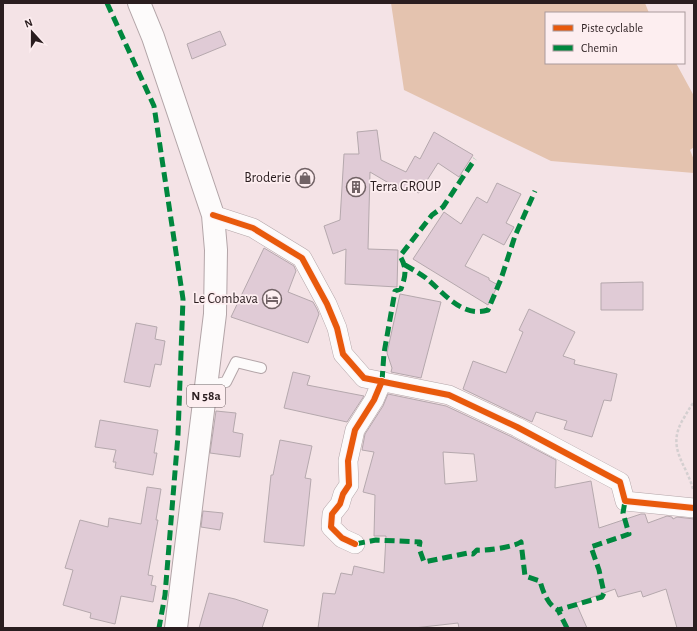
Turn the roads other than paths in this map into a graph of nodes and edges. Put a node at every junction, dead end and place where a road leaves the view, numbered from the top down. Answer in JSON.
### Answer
{"nodes":[{"id":1,"x":139,"y":3,"type":"edge"},
{"id":2,"x":214,"y":215,"type":"junction"},
{"id":3,"x":261,"y":368,"type":"dead end"},
{"id":4,"x":382,"y":381,"type":"junction"},
{"id":5,"x":207,"y":386,"type":"junction"},
{"id":6,"x":694,"y":508,"type":"edge"},
{"id":7,"x":356,"y":544,"type":"dead end"},
{"id":8,"x":176,"y":628,"type":"edge"}],
"edges":[{"from":1,"to":2,"type":"main road","number":"N 58a"},
{"from":2,"to":4,"type":"street"},
{"from":2,"to":5,"type":"main road","number":"N 58a"},
{"from":3,"to":5,"type":"lane"},
{"from":4,"to":6,"type":"street"},
{"from":4,"to":7,"type":"street"},
{"from":5,"to":8,"type":"main road","number":"N 58a"}]}
